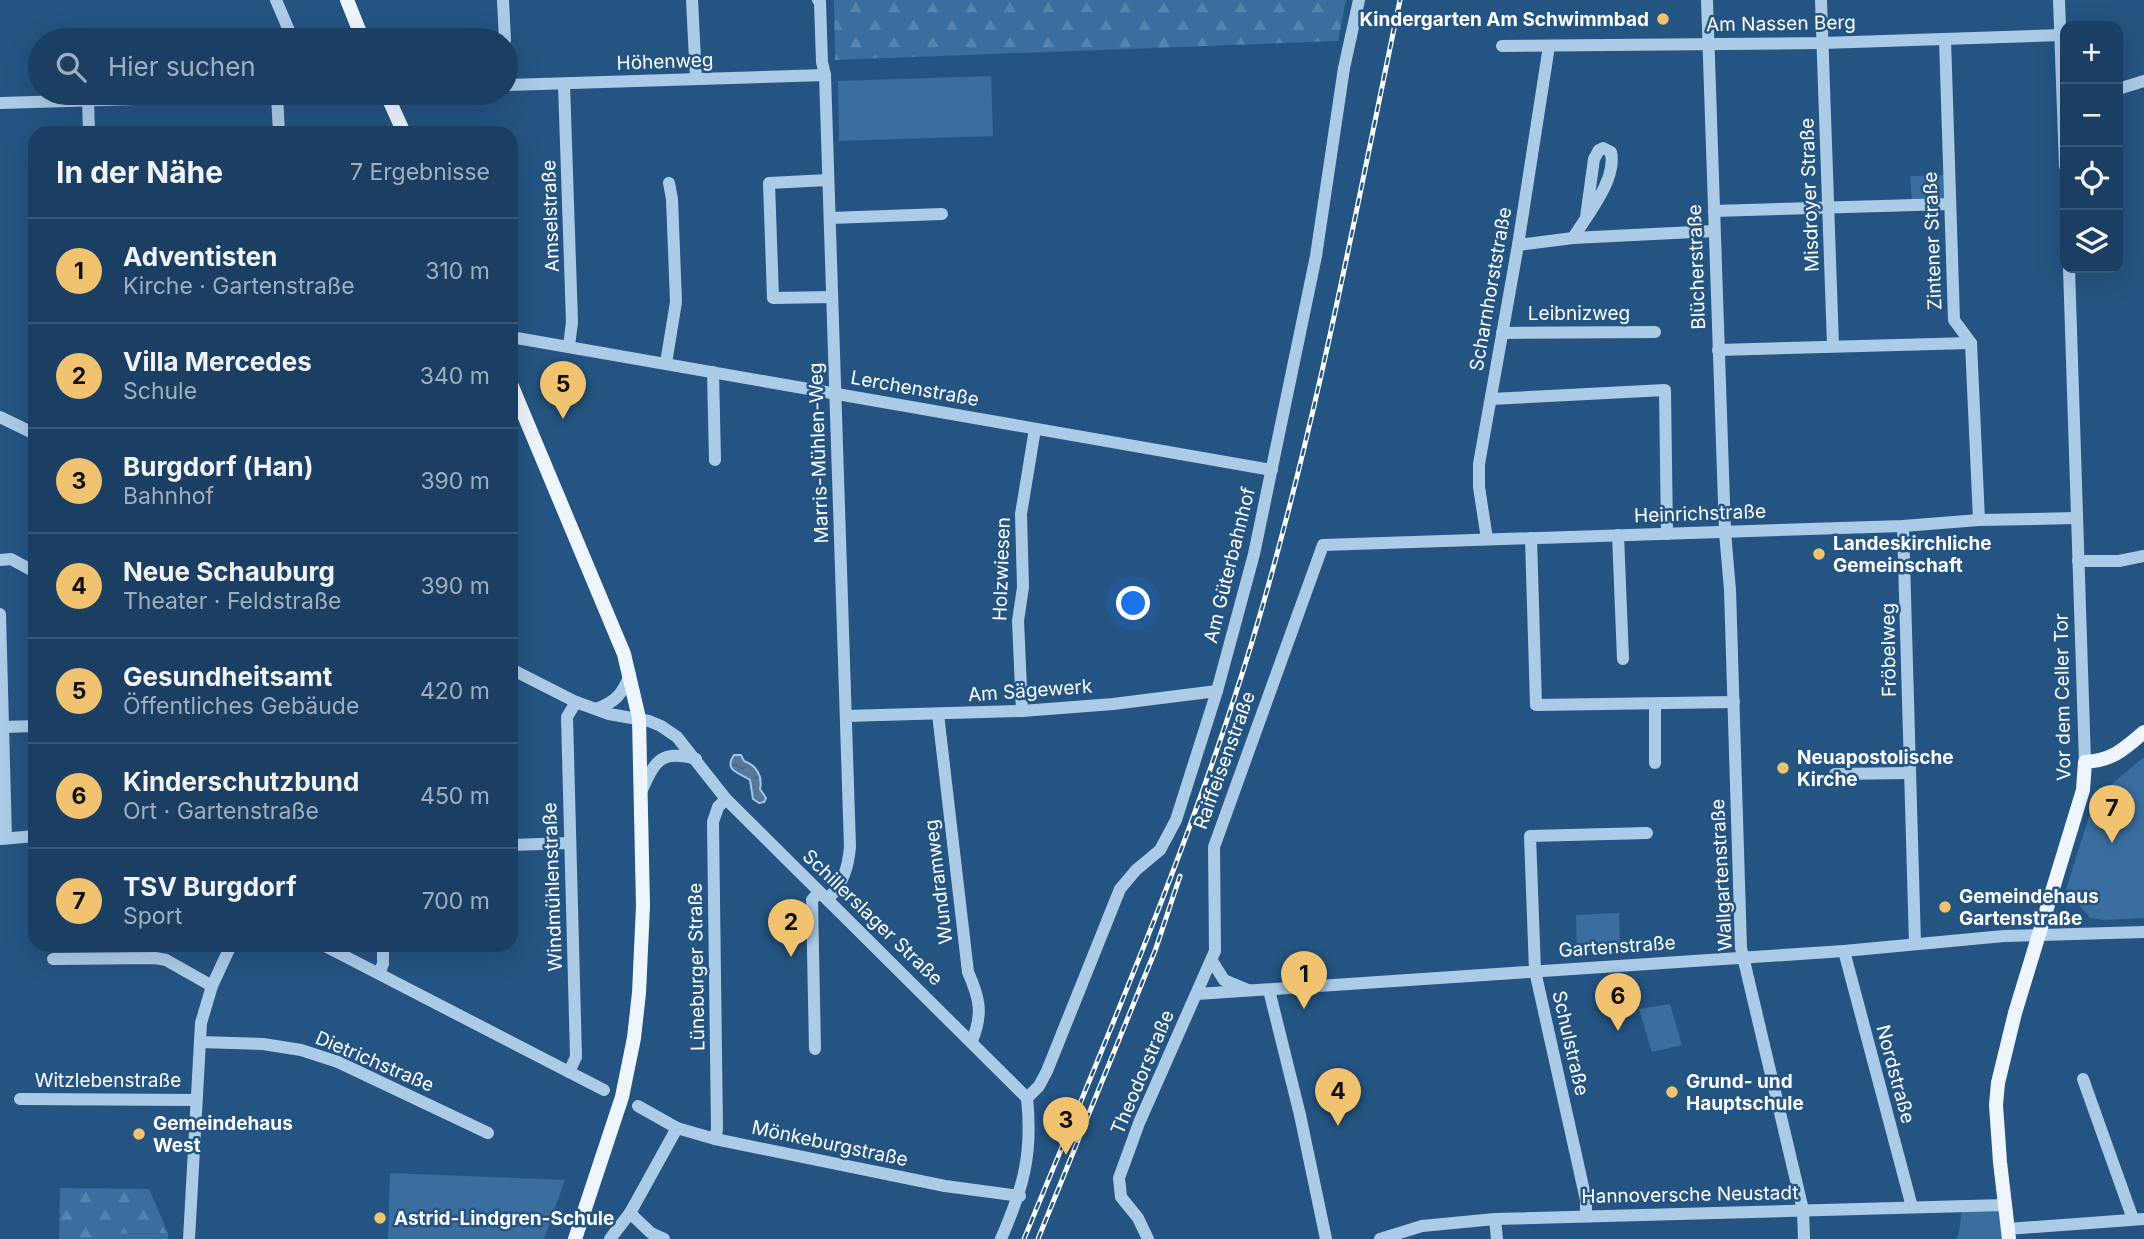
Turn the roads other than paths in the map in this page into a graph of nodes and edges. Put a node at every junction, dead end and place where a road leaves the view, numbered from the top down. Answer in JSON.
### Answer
{"nodes":[{"id":1,"x":276,"y":0,"type":"edge"},
{"id":2,"x":346,"y":0,"type":"edge"},
{"id":3,"x":503,"y":0,"type":"edge"},
{"id":4,"x":692,"y":0,"type":"edge"},
{"id":5,"x":818,"y":0,"type":"edge"},
{"id":6,"x":1359,"y":0,"type":"edge"},
{"id":7,"x":1707,"y":0,"type":"edge"},
{"id":8,"x":1821,"y":0,"type":"edge"},
{"id":9,"x":2059,"y":0,"type":"edge"},
{"id":10,"x":2060,"y":21,"type":"edge"},
{"id":11,"x":288,"y":28,"type":"edge"},
{"id":12,"x":358,"y":28,"type":"edge"},
{"id":13,"x":504,"y":28,"type":"edge"},
{"id":14,"x":2060,"y":35,"type":"edge"},
{"id":15,"x":1945,"y":39,"type":"junction"},
{"id":16,"x":1823,"y":43,"type":"junction"},
{"id":17,"x":1708,"y":44,"type":"junction"},
{"id":18,"x":1502,"y":46,"type":"dead end"},
{"id":19,"x":1549,"y":46,"type":"junction"},
{"id":20,"x":825,"y":75,"type":"junction"},
{"id":21,"x":696,"y":79,"type":"junction"},
{"id":22,"x":2144,"y":81,"type":"edge"},
{"id":23,"x":564,"y":84,"type":"junction"},
{"id":24,"x":518,"y":85,"type":"edge"},
{"id":25,"x":2123,"y":87,"type":"edge"},
{"id":26,"x":28,"y":102,"type":"edge"},
{"id":27,"x":0,"y":103,"type":"edge"},
{"id":28,"x":88,"y":105,"type":"edge"},
{"id":29,"x":278,"y":105,"type":"edge"},
{"id":30,"x":391,"y":105,"type":"edge"},
{"id":31,"x":89,"y":126,"type":"edge"},
{"id":32,"x":279,"y":126,"type":"edge"},
{"id":33,"x":401,"y":126,"type":"edge"},
{"id":34,"x":828,"y":180,"type":"junction"},
{"id":35,"x":669,"y":183,"type":"dead end"},
{"id":36,"x":1950,"y":204,"type":"junction"},
{"id":37,"x":1829,"y":209,"type":"junction"},
{"id":38,"x":1714,"y":211,"type":"junction"},
{"id":39,"x":942,"y":214,"type":"dead end"},
{"id":40,"x":1586,"y":217,"type":"dead end"},
{"id":41,"x":830,"y":218,"type":"junction"},
{"id":42,"x":1714,"y":231,"type":"junction"},
{"id":43,"x":1573,"y":238,"type":"junction"},
{"id":44,"x":1518,"y":245,"type":"junction"},
{"id":45,"x":2069,"y":273,"type":"edge"},
{"id":46,"x":832,"y":297,"type":"junction"},
{"id":47,"x":1502,"y":332,"type":"junction"},
{"id":48,"x":1655,"y":332,"type":"dead end"},
{"id":49,"x":518,"y":338,"type":"edge"},
{"id":50,"x":1971,"y":343,"type":"junction"},
{"id":51,"x":569,"y":346,"type":"junction"},
{"id":52,"x":1833,"y":346,"type":"junction"},
{"id":53,"x":1718,"y":350,"type":"junction"},
{"id":54,"x":666,"y":363,"type":"junction"},
{"id":55,"x":713,"y":372,"type":"junction"},
{"id":56,"x":835,"y":394,"type":"junction"},
{"id":57,"x":1491,"y":398,"type":"junction"},
{"id":58,"x":518,"y":401,"type":"edge"},
{"id":59,"x":0,"y":418,"type":"edge"},
{"id":60,"x":1035,"y":429,"type":"junction"},
{"id":61,"x":28,"y":431,"type":"edge"},
{"id":62,"x":715,"y":460,"type":"dead end"},
{"id":63,"x":1272,"y":470,"type":"junction"},
{"id":64,"x":2077,"y":518,"type":"junction"},
{"id":65,"x":1979,"y":520,"type":"junction"},
{"id":66,"x":1903,"y":526,"type":"junction"},
{"id":67,"x":1724,"y":532,"type":"junction"},
{"id":68,"x":1667,"y":534,"type":"junction"},
{"id":69,"x":1618,"y":535,"type":"junction"},
{"id":70,"x":1531,"y":538,"type":"junction"},
{"id":71,"x":1487,"y":539,"type":"junction"},
{"id":72,"x":1324,"y":545,"type":"joint"},
{"id":73,"x":2144,"y":556,"type":"edge"},
{"id":74,"x":0,"y":560,"type":"edge"},
{"id":75,"x":2078,"y":561,"type":"junction"},
{"id":76,"x":28,"y":568,"type":"edge"},
{"id":77,"x":0,"y":614,"type":"edge"},
{"id":78,"x":1623,"y":659,"type":"dead end"},
{"id":79,"x":518,"y":673,"type":"edge"},
{"id":80,"x":630,"y":675,"type":"junction"},
{"id":81,"x":1217,"y":691,"type":"junction"},
{"id":82,"x":576,"y":702,"type":"junction"},
{"id":83,"x":1734,"y":702,"type":"junction"},
{"id":84,"x":1655,"y":704,"type":"junction"},
{"id":85,"x":596,"y":709,"type":"junction"},
{"id":86,"x":1022,"y":711,"type":"junction"},
{"id":87,"x":938,"y":714,"type":"junction"},
{"id":88,"x":846,"y":716,"type":"junction"},
{"id":89,"x":639,"y":718,"type":"junction"},
{"id":90,"x":28,"y":726,"type":"edge"},
{"id":91,"x":3,"y":727,"type":"junction"},
{"id":92,"x":2144,"y":732,"type":"edge"},
{"id":93,"x":696,"y":760,"type":"junction"},
{"id":94,"x":2085,"y":762,"type":"junction"},
{"id":95,"x":1655,"y":763,"type":"dead end"},
{"id":96,"x":1910,"y":773,"type":"junction"},
{"id":97,"x":1835,"y":775,"type":"dead end"},
{"id":98,"x":642,"y":790,"type":"junction"},
{"id":99,"x":726,"y":799,"type":"junction"},
{"id":100,"x":1647,"y":833,"type":"dead end"},
{"id":101,"x":28,"y":836,"type":"edge"},
{"id":102,"x":3,"y":838,"type":"edge"},
{"id":103,"x":569,"y":843,"type":"junction"},
{"id":104,"x":518,"y":845,"type":"edge"},
{"id":105,"x":823,"y":895,"type":"junction"},
{"id":106,"x":2144,"y":932,"type":"edge"},
{"id":107,"x":2039,"y":936,"type":"junction"},
{"id":108,"x":1915,"y":944,"type":"junction"},
{"id":109,"x":1844,"y":951,"type":"junction"},
{"id":110,"x":228,"y":952,"type":"edge"},
{"id":111,"x":337,"y":952,"type":"edge"},
{"id":112,"x":383,"y":952,"type":"edge"},
{"id":113,"x":1743,"y":957,"type":"junction"},
{"id":114,"x":53,"y":959,"type":"dead end"},
{"id":115,"x":1212,"y":961,"type":"junction"},
{"id":116,"x":1535,"y":971,"type":"junction"},
{"id":117,"x":379,"y":974,"type":"junction"},
{"id":118,"x":212,"y":986,"type":"junction"},
{"id":119,"x":1269,"y":990,"type":"junction"},
{"id":120,"x":1249,"y":991,"type":"junction"},
{"id":121,"x":1198,"y":994,"type":"junction"},
{"id":122,"x":972,"y":1041,"type":"junction"},
{"id":123,"x":200,"y":1042,"type":"junction"},
{"id":124,"x":816,"y":1049,"type":"dead end"},
{"id":125,"x":569,"y":1072,"type":"junction"},
{"id":126,"x":2083,"y":1079,"type":"dead end"},
{"id":127,"x":604,"y":1090,"type":"dead end"},
{"id":128,"x":1027,"y":1098,"type":"junction"},
{"id":129,"x":20,"y":1099,"type":"dead end"},
{"id":130,"x":196,"y":1100,"type":"junction"},
{"id":131,"x":638,"y":1106,"type":"dead end"},
{"id":132,"x":677,"y":1128,"type":"junction"},
{"id":133,"x":488,"y":1133,"type":"dead end"},
{"id":134,"x":715,"y":1139,"type":"junction"},
{"id":135,"x":1020,"y":1196,"type":"junction"},
{"id":136,"x":2004,"y":1205,"type":"junction"},
{"id":137,"x":1912,"y":1207,"type":"junction"},
{"id":138,"x":1803,"y":1210,"type":"junction"},
{"id":139,"x":630,"y":1213,"type":"junction"},
{"id":140,"x":1586,"y":1215,"type":"junction"},
{"id":141,"x":1495,"y":1219,"type":"junction"},
{"id":142,"x":2139,"y":1219,"type":"edge"},
{"id":143,"x":2008,"y":1234,"type":"edge"},
{"id":144,"x":189,"y":1239,"type":"edge"},
{"id":145,"x":575,"y":1239,"type":"edge"},
{"id":146,"x":610,"y":1239,"type":"edge"},
{"id":147,"x":664,"y":1239,"type":"edge"},
{"id":148,"x":1001,"y":1239,"type":"edge"},
{"id":149,"x":1148,"y":1239,"type":"edge"},
{"id":150,"x":1326,"y":1239,"type":"edge"},
{"id":151,"x":1380,"y":1239,"type":"edge"},
{"id":152,"x":1497,"y":1239,"type":"edge"},
{"id":153,"x":1804,"y":1239,"type":"edge"}],
"edges":[{"from":1,"to":11,"type":"street"},
{"from":2,"to":12,"type":"main road"},
{"from":3,"to":13,"type":"street"},
{"from":4,"to":21,"type":"street"},
{"from":5,"to":20,"type":"street","name":"Marris-Mühlen-Weg"},
{"from":6,"to":63,"type":"street","name":"Am Güterbahnhof"},
{"from":7,"to":17,"type":"street","name":"Blücherstraße"},
{"from":8,"to":16,"type":"street","name":"Misdroyer Straße"},
{"from":9,"to":10,"type":"street"},
{"from":14,"to":15,"type":"street","name":"Am Nassen Berg"},
{"from":15,"to":16,"type":"street","name":"Am Nassen Berg"},
{"from":15,"to":36,"type":"street","name":"Zintener Straße"},
{"from":16,"to":17,"type":"street","name":"Am Nassen Berg"},
{"from":16,"to":37,"type":"street","name":"Misdroyer Straße"},
{"from":17,"to":19,"type":"street","name":"Am Nassen Berg"},
{"from":17,"to":38,"type":"street","name":"Blücherstraße"},
{"from":18,"to":19,"type":"street","name":"Am Nassen Berg"},
{"from":19,"to":44,"type":"street","name":"Scharnhorststraße"},
{"from":20,"to":21,"type":"street","name":"Höhenweg"},
{"from":20,"to":34,"type":"street","name":"Marris-Mühlen-Weg"},
{"from":21,"to":23,"type":"street","name":"Höhenweg"},
{"from":22,"to":25,"type":"street"},
{"from":23,"to":24,"type":"street","name":"Höhenweg"},
{"from":23,"to":51,"type":"street","name":"Amselstraße"},
{"from":26,"to":27,"type":"street"},
{"from":28,"to":31,"type":"street"},
{"from":29,"to":32,"type":"street"},
{"from":30,"to":33,"type":"main road"},
{"from":34,"to":41,"type":"street","name":"Marris-Mühlen-Weg"},
{"from":34,"to":46,"type":"street"},
{"from":35,"to":54,"type":"street"},
{"from":36,"to":37,"type":"street"},
{"from":36,"to":50,"type":"street","name":"Zintener Straße"},
{"from":37,"to":38,"type":"street"},
{"from":37,"to":52,"type":"street","name":"Misdroyer Straße"},
{"from":38,"to":42,"type":"street","name":"Blücherstraße"},
{"from":39,"to":41,"type":"street"},
{"from":40,"to":43,"type":"street"},
{"from":41,"to":46,"type":"street","name":"Marris-Mühlen-Weg"},
{"from":42,"to":43,"type":"street"},
{"from":42,"to":53,"type":"street","name":"Blücherstraße"},
{"from":43,"to":44,"type":"street"},
{"from":44,"to":47,"type":"street","name":"Scharnhorststraße"},
{"from":45,"to":64,"type":"street","name":"Vor dem Celler Tor"},
{"from":46,"to":56,"type":"street","name":"Marris-Mühlen-Weg"},
{"from":47,"to":48,"type":"street","name":"Leibnizweg"},
{"from":47,"to":57,"type":"street","name":"Scharnhorststraße"},
{"from":49,"to":51,"type":"street","name":"Lerchenstraße"},
{"from":50,"to":52,"type":"street"},
{"from":50,"to":65,"type":"street","name":"Zintener Straße"},
{"from":51,"to":54,"type":"street","name":"Lerchenstraße"},
{"from":52,"to":53,"type":"street"},
{"from":53,"to":67,"type":"street","name":"Blücherstraße"},
{"from":54,"to":55,"type":"street","name":"Lerchenstraße"},
{"from":55,"to":56,"type":"street","name":"Lerchenstraße"},
{"from":55,"to":62,"type":"street"},
{"from":56,"to":60,"type":"street","name":"Lerchenstraße"},
{"from":56,"to":88,"type":"street","name":"Marris-Mühlen-Weg"},
{"from":57,"to":68,"type":"street"},
{"from":57,"to":71,"type":"street","name":"Scharnhorststraße"},
{"from":58,"to":80,"type":"main road"},
{"from":59,"to":61,"type":"street"},
{"from":60,"to":63,"type":"street","name":"Lerchenstraße"},
{"from":60,"to":86,"type":"street","name":"Holzwiesen"},
{"from":63,"to":81,"type":"street","name":"Am Güterbahnhof"},
{"from":64,"to":65,"type":"street","name":"Heinrichstraße"},
{"from":64,"to":75,"type":"street","name":"Vor dem Celler Tor"},
{"from":65,"to":66,"type":"street","name":"Heinrichstraße"},
{"from":66,"to":67,"type":"street","name":"Heinrichstraße"},
{"from":66,"to":96,"type":"street","name":"Fröbelweg"},
{"from":67,"to":68,"type":"street","name":"Heinrichstraße"},
{"from":67,"to":83,"type":"street","name":"Wallgartenstraße"},
{"from":68,"to":69,"type":"street","name":"Heinrichstraße"},
{"from":69,"to":70,"type":"street","name":"Heinrichstraße"},
{"from":69,"to":78,"type":"street"},
{"from":70,"to":71,"type":"street","name":"Heinrichstraße"},
{"from":70,"to":84,"type":"street"},
{"from":71,"to":72,"type":"street","name":"Heinrichstraße"},
{"from":72,"to":115,"type":"street","name":"Raiffeisenstraße"},
{"from":73,"to":75,"type":"street"},
{"from":74,"to":76,"type":"street"},
{"from":75,"to":94,"type":"street","name":"Vor dem Celler Tor"},
{"from":77,"to":91,"type":"street"},
{"from":79,"to":82,"type":"street","name":"Schillerslager Straße"},
{"from":80,"to":85,"type":"street"},
{"from":80,"to":89,"type":"main road"},
{"from":81,"to":86,"type":"street","name":"Am Sägewerk"},
{"from":81,"to":128,"type":"street","name":"Am Güterbahnhof"},
{"from":82,"to":85,"type":"street","name":"Schillerslager Straße"},
{"from":82,"to":103,"type":"street","name":"Windmühlenstraße"},
{"from":83,"to":84,"type":"street"},
{"from":83,"to":113,"type":"street","name":"Wallgartenstraße"},
{"from":84,"to":95,"type":"street"},
{"from":85,"to":89,"type":"street","name":"Schillerslager Straße"},
{"from":86,"to":87,"type":"street","name":"Am Sägewerk"},
{"from":87,"to":88,"type":"street","name":"Am Sägewerk"},
{"from":87,"to":122,"type":"street","name":"Wundramweg"},
{"from":88,"to":105,"type":"street","name":"Marris-Mühlen-Weg"},
{"from":89,"to":93,"type":"street","name":"Schillerslager Straße"},
{"from":89,"to":98,"type":"main road"},
{"from":90,"to":91,"type":"street"},
{"from":91,"to":102,"type":"street"},
{"from":92,"to":94,"type":"main road"},
{"from":93,"to":98,"type":"street"},
{"from":93,"to":99,"type":"street","name":"Schillerslager Straße"},
{"from":94,"to":107,"type":"main road","name":"Vor dem Celler Tor"},
{"from":96,"to":97,"type":"street"},
{"from":96,"to":108,"type":"street","name":"Fröbelweg"},
{"from":98,"to":145,"type":"main road"},
{"from":99,"to":105,"type":"street","name":"Schillerslager Straße"},
{"from":99,"to":134,"type":"street","name":"Lüneburger Straße"},
{"from":100,"to":116,"type":"street","name":"Schulstraße"},
{"from":101,"to":102,"type":"street"},
{"from":103,"to":104,"type":"street"},
{"from":103,"to":125,"type":"street","name":"Windmühlenstraße"},
{"from":105,"to":122,"type":"street","name":"Schillerslager Straße"},
{"from":105,"to":124,"type":"street"},
{"from":106,"to":107,"type":"street","name":"Gartenstraße"},
{"from":107,"to":108,"type":"street","name":"Gartenstraße"},
{"from":107,"to":136,"type":"main road","name":"Vor dem Celler Tor"},
{"from":108,"to":109,"type":"street","name":"Gartenstraße"},
{"from":109,"to":113,"type":"street","name":"Gartenstraße"},
{"from":109,"to":137,"type":"street","name":"Nordstraße"},
{"from":110,"to":118,"type":"street"},
{"from":111,"to":117,"type":"street"},
{"from":112,"to":117,"type":"street"},
{"from":113,"to":116,"type":"street","name":"Gartenstraße"},
{"from":113,"to":138,"type":"street","name":"Wallgartenstraße"},
{"from":114,"to":118,"type":"street"},
{"from":115,"to":120,"type":"street"},
{"from":115,"to":121,"type":"street","name":"Raiffeisenstraße"},
{"from":116,"to":119,"type":"street","name":"Gartenstraße"},
{"from":116,"to":140,"type":"street","name":"Schulstraße"},
{"from":117,"to":125,"type":"street"},
{"from":118,"to":123,"type":"street"},
{"from":119,"to":120,"type":"street","name":"Gartenstraße"},
{"from":119,"to":150,"type":"street"},
{"from":120,"to":121,"type":"street","name":"Gartenstraße"},
{"from":121,"to":149,"type":"street","name":"Theodorstraße"},
{"from":122,"to":128,"type":"street","name":"Schillerslager Straße"},
{"from":123,"to":130,"type":"street"},
{"from":123,"to":133,"type":"street","name":"Dietrichstraße"},
{"from":125,"to":127,"type":"street"},
{"from":126,"to":142,"type":"street"},
{"from":128,"to":135,"type":"street"},
{"from":129,"to":130,"type":"street","name":"Witzlebenstraße"},
{"from":130,"to":144,"type":"street"},
{"from":131,"to":132,"type":"street","name":"Mönkeburgstraße"},
{"from":132,"to":134,"type":"street","name":"Mönkeburgstraße"},
{"from":132,"to":139,"type":"street"},
{"from":134,"to":135,"type":"street","name":"Mönkeburgstraße"},
{"from":135,"to":148,"type":"street"},
{"from":136,"to":137,"type":"street","name":"Hannoversche Neustadt"},
{"from":136,"to":143,"type":"main road","name":"Vor dem Celler Tor"},
{"from":137,"to":138,"type":"street","name":"Hannoversche Neustadt"},
{"from":138,"to":140,"type":"street","name":"Hannoversche Neustadt"},
{"from":138,"to":153,"type":"street","name":"Wallgartenstraße"},
{"from":139,"to":146,"type":"street"},
{"from":139,"to":147,"type":"street"},
{"from":140,"to":141,"type":"street","name":"Hannoversche Neustadt"},
{"from":141,"to":151,"type":"street","name":"Hannoversche Neustadt"},
{"from":141,"to":152,"type":"street"},
{"from":142,"to":143,"type":"street"}]}
